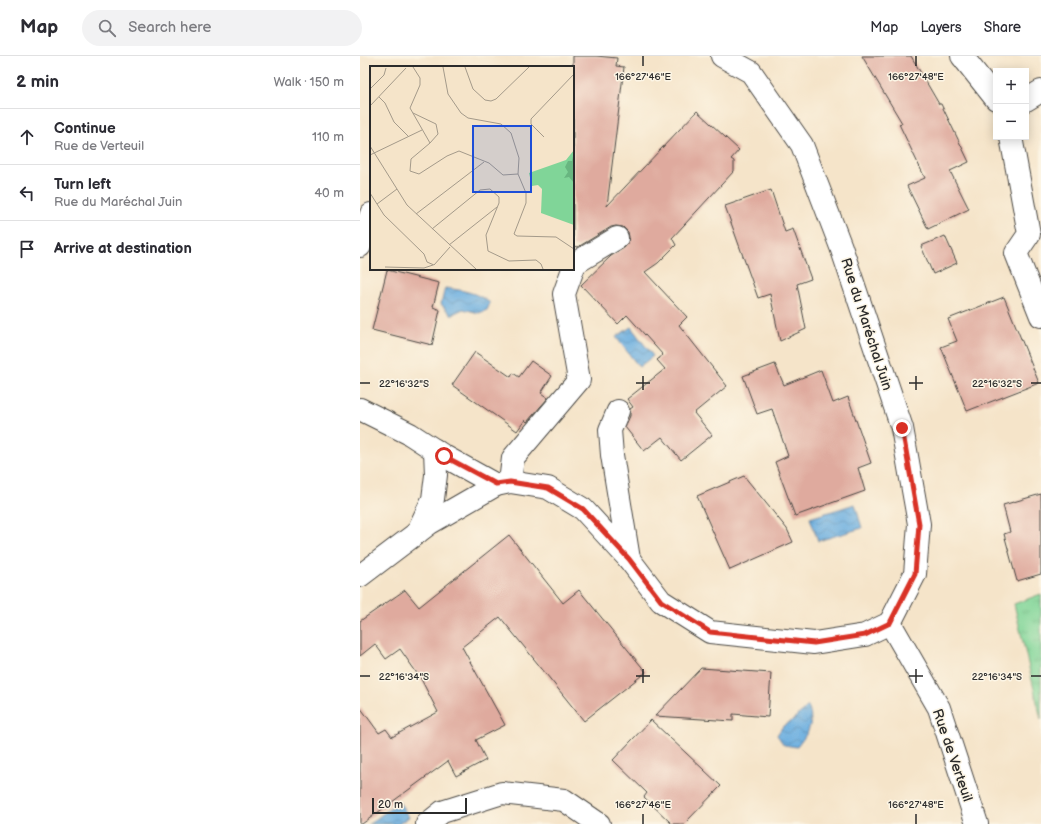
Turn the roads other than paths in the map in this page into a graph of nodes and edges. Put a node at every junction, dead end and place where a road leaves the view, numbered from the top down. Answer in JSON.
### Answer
{"nodes":[{"id":1,"x":722,"y":56,"type":"edge"},
{"id":2,"x":962,"y":56,"type":"edge"},
{"id":3,"x":1041,"y":91,"type":"edge"},
{"id":4,"x":993,"y":95,"type":"edge"},
{"id":5,"x":1029,"y":98,"type":"edge"},
{"id":6,"x":1012,"y":140,"type":"edge"},
{"id":7,"x":616,"y":238,"type":"dead end"},
{"id":8,"x":574,"y":264,"type":"edge"},
{"id":9,"x":572,"y":270,"type":"edge"},
{"id":10,"x":1041,"y":316,"type":"edge"},
{"id":11,"x":360,"y":409,"type":"edge"},
{"id":12,"x":618,"y":411,"type":"dead end"},
{"id":13,"x":435,"y":450,"type":"junction"},
{"id":14,"x":503,"y":483,"type":"junction"},
{"id":15,"x":417,"y":533,"type":"junction"},
{"id":16,"x":629,"y":559,"type":"junction"},
{"id":17,"x":360,"y":576,"type":"edge"},
{"id":18,"x":890,"y":623,"type":"junction"},
{"id":19,"x":427,"y":824,"type":"edge"},
{"id":20,"x":599,"y":824,"type":"edge"},
{"id":21,"x":977,"y":824,"type":"edge"}],
"edges":[{"from":1,"to":18,"type":"street","name":"Rue du Maréchal Juin"},
{"from":2,"to":4,"type":"street"},
{"from":3,"to":5,"type":"street"},
{"from":6,"to":10,"type":"street"},
{"from":7,"to":8,"type":"street"},
{"from":9,"to":14,"type":"street"},
{"from":11,"to":13,"type":"street"},
{"from":12,"to":16,"type":"street"},
{"from":13,"to":14,"type":"street"},
{"from":13,"to":15,"type":"street"},
{"from":14,"to":15,"type":"street"},
{"from":14,"to":16,"type":"street"},
{"from":15,"to":17,"type":"street"},
{"from":16,"to":18,"type":"street"},
{"from":18,"to":21,"type":"street","name":"Rue de Verteuil"},
{"from":19,"to":20,"type":"street"}]}
